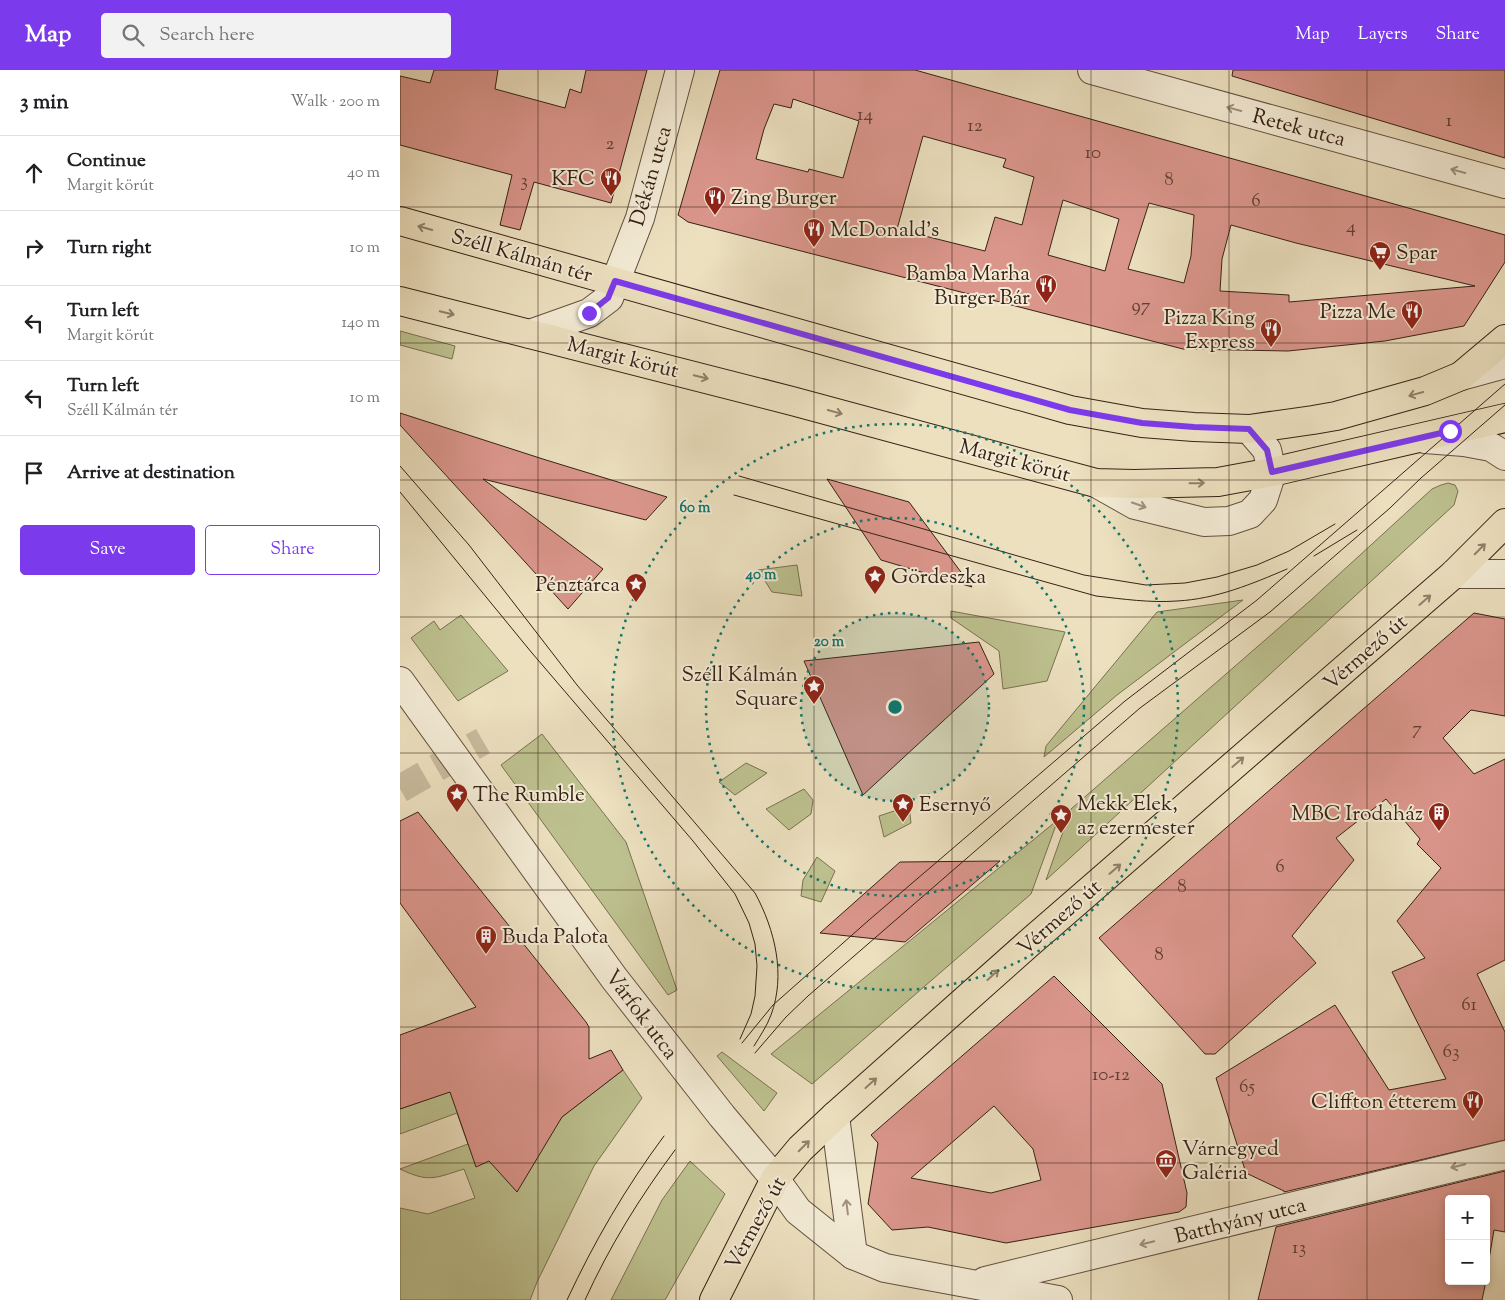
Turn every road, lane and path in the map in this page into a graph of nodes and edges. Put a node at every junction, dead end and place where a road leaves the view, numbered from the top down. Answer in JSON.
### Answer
{"nodes":[{"id":1,"x":680,"y":70,"type":"edge"},
{"id":2,"x":1092,"y":70,"type":"edge"},
{"id":3,"x":1505,"y":184,"type":"edge"},
{"id":4,"x":400,"y":220,"type":"edge"},
{"id":5,"x":615,"y":281,"type":"junction"},
{"id":6,"x":400,"y":301,"type":"edge"},
{"id":7,"x":530,"y":334,"type":"junction"},
{"id":8,"x":1505,"y":338,"type":"edge"},
{"id":9,"x":1505,"y":364,"type":"edge"},
{"id":10,"x":1461,"y":376,"type":"junction"},
{"id":11,"x":1505,"y":418,"type":"edge"},
{"id":12,"x":1249,"y":429,"type":"junction"},
{"id":13,"x":1418,"y":438,"type":"junction"},
{"id":14,"x":1505,"y":456,"type":"edge"},
{"id":15,"x":1272,"y":472,"type":"junction"},
{"id":16,"x":1096,"y":483,"type":"junction"},
{"id":17,"x":1505,"y":522,"type":"edge"},
{"id":18,"x":1454,"y":574,"type":"junction"},
{"id":19,"x":1505,"y":574,"type":"edge"},
{"id":20,"x":400,"y":680,"type":"edge"},
{"id":21,"x":835,"y":1116,"type":"junction"},
{"id":22,"x":1505,"y":1154,"type":"edge"},
{"id":23,"x":775,"y":1179,"type":"junction"},
{"id":24,"x":853,"y":1255,"type":"junction"},
{"id":25,"x":974,"y":1284,"type":"junction"},
{"id":26,"x":714,"y":1300,"type":"edge"},
{"id":27,"x":1058,"y":1300,"type":"edge"}],
"edges":[{"from":1,"to":5,"type":"street","name":"Dékán utca"},
{"from":3,"to":2,"type":"street","name":"Retek utca","one_way":true},
{"from":5,"to":4,"type":"main road","name":"Széll Kálmán tér","one_way":true},
{"from":5,"to":7,"type":"street","name":"Széll Kálmán tér"},
{"from":5,"to":12,"type":"main road"},
{"from":6,"to":7,"type":"main road","one_way":true},
{"from":7,"to":16,"type":"main road","name":"Margit körút","one_way":true},
{"from":8,"to":10,"type":"main road"},
{"from":9,"to":10,"type":"street"},
{"from":10,"to":12,"type":"main road","one_way":true},
{"from":11,"to":13,"type":"main road","name":"Margit körút"},
{"from":12,"to":15,"type":"street"},
{"from":13,"to":14,"type":"street"},
{"from":13,"to":15,"type":"main road","name":"Margit körút"},
{"from":16,"to":15,"type":"main road","name":"Margit körút","one_way":true},
{"from":16,"to":15,"type":"street","one_way":true},
{"from":18,"to":17,"type":"main road","name":"Vérmező út","one_way":true},
{"from":18,"to":19,"type":"street"},
{"from":21,"to":18,"type":"main road","name":"Vérmező út","one_way":true},
{"from":20,"to":23,"type":"street","name":"Várfok utca"},
{"from":23,"to":21,"type":"main road","name":"Vérmező út","one_way":true},
{"from":24,"to":21,"type":"street","one_way":true},
{"from":22,"to":25,"type":"street","name":"Batthyány utca","one_way":true},
{"from":23,"to":24,"type":"street","name":"Várfok utca"},
{"from":23,"to":26,"type":"main road","name":"Vérmező út"},
{"from":24,"to":25,"type":"street","name":"Várfok utca"},
{"from":25,"to":27,"type":"street","name":"Várfok utca"}]}
